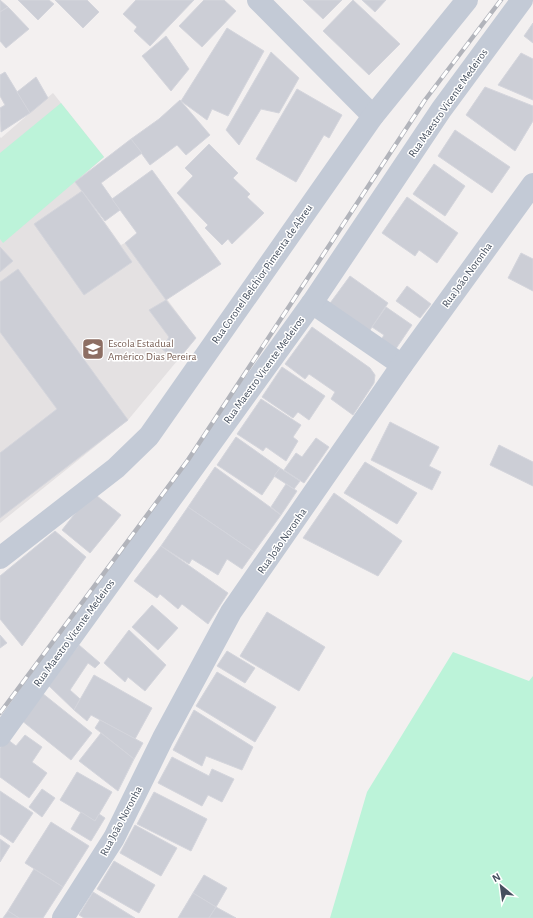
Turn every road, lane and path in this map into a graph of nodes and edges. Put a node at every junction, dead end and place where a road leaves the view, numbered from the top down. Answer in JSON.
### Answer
{"nodes":[{"id":1,"x":258,"y":0,"type":"edge"},
{"id":2,"x":467,"y":0,"type":"edge"},
{"id":3,"x":522,"y":0,"type":"edge"},
{"id":4,"x":373,"y":116,"type":"junction"},
{"id":5,"x":533,"y":184,"type":"edge"},
{"id":6,"x":312,"y":303,"type":"junction"},
{"id":7,"x":402,"y":365,"type":"junction"},
{"id":8,"x":0,"y":558,"type":"edge"},
{"id":9,"x":0,"y":736,"type":"edge"},
{"id":10,"x":63,"y":918,"type":"edge"}],
"edges":[{"from":1,"to":4,"type":"street"},
{"from":2,"to":4,"type":"street","name":"Rua Coronel Belchior Pimenta de Abreu"},
{"from":3,"to":6,"type":"street","name":"Rua Maestro Vicente Medeiros"},
{"from":4,"to":8,"type":"street","name":"Rua Coronel Belchior Pimenta de Abreu"},
{"from":5,"to":7,"type":"street","name":"Rua João Noronha"},
{"from":6,"to":7,"type":"street"},
{"from":6,"to":9,"type":"street","name":"Rua Maestro Vicente Medeiros"},
{"from":7,"to":10,"type":"street","name":"Rua João Noronha"}]}
